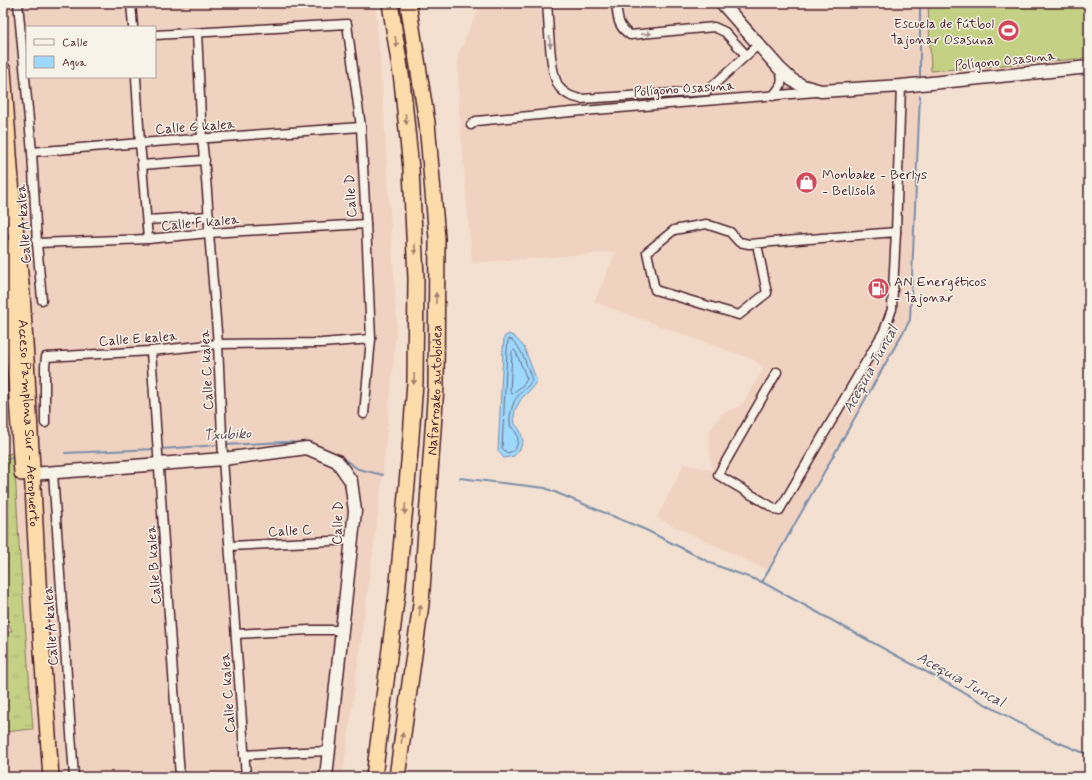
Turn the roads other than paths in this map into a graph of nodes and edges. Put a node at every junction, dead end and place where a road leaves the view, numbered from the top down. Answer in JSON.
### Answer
{"nodes":[{"id":1,"x":18,"y":3,"type":"edge"},
{"id":2,"x":131,"y":3,"type":"edge"},
{"id":3,"x":390,"y":3,"type":"edge"},
{"id":4,"x":408,"y":3,"type":"edge"},
{"id":5,"x":417,"y":3,"type":"edge"},
{"id":6,"x":547,"y":3,"type":"edge"},
{"id":7,"x":616,"y":3,"type":"edge"},
{"id":8,"x":722,"y":3,"type":"edge"},
{"id":9,"x":133,"y":26,"type":"edge"},
{"id":10,"x":197,"y":33,"type":"junction"},
{"id":11,"x":156,"y":35,"type":"edge"},
{"id":12,"x":24,"y":40,"type":"edge"},
{"id":13,"x":759,"y":44,"type":"junction"},
{"id":14,"x":746,"y":56,"type":"junction"},
{"id":15,"x":1089,"y":67,"type":"edge"},
{"id":16,"x":26,"y":68,"type":"edge"},
{"id":17,"x":780,"y":69,"type":"junction"},
{"id":18,"x":3,"y":70,"type":"edge"},
{"id":19,"x":27,"y":78,"type":"edge"},
{"id":20,"x":136,"y":78,"type":"edge"},
{"id":21,"x":901,"y":86,"type":"junction"},
{"id":22,"x":820,"y":91,"type":"junction"},
{"id":23,"x":773,"y":96,"type":"junction"},
{"id":24,"x":471,"y":125,"type":"dead end"},
{"id":25,"x":361,"y":127,"type":"junction"},
{"id":26,"x":202,"y":138,"type":"junction"},
{"id":27,"x":140,"y":143,"type":"junction"},
{"id":28,"x":32,"y":152,"type":"junction"},
{"id":29,"x":205,"y":160,"type":"junction"},
{"id":30,"x":142,"y":164,"type":"junction"},
{"id":31,"x":3,"y":187,"type":"edge"},
{"id":32,"x":209,"y":216,"type":"junction"},
{"id":33,"x":147,"y":220,"type":"junction"},
{"id":34,"x":366,"y":224,"type":"junction"},
{"id":35,"x":896,"y":232,"type":"junction"},
{"id":36,"x":209,"y":233,"type":"junction"},
{"id":37,"x":437,"y":238,"type":"junction"},
{"id":38,"x":148,"y":239,"type":"junction"},
{"id":39,"x":37,"y":243,"type":"junction"},
{"id":40,"x":757,"y":244,"type":"junction"},
{"id":41,"x":22,"y":294,"type":"junction"},
{"id":42,"x":42,"y":300,"type":"dead end"},
{"id":43,"x":371,"y":339,"type":"junction"},
{"id":44,"x":7,"y":344,"type":"edge"},
{"id":45,"x":218,"y":344,"type":"junction"},
{"id":46,"x":151,"y":351,"type":"junction"},
{"id":47,"x":3,"y":356,"type":"edge"},
{"id":48,"x":21,"y":372,"type":"junction"},
{"id":49,"x":777,"y":372,"type":"dead end"},
{"id":50,"x":364,"y":414,"type":"dead end"},
{"id":51,"x":45,"y":423,"type":"dead end"},
{"id":52,"x":159,"y":458,"type":"junction"},
{"id":53,"x":223,"y":458,"type":"junction"},
{"id":54,"x":53,"y":473,"type":"junction"},
{"id":55,"x":32,"y":474,"type":"junction"},
{"id":56,"x":352,"y":540,"type":"junction"},
{"id":57,"x":230,"y":546,"type":"junction"},
{"id":58,"x":342,"y":630,"type":"junction"},
{"id":59,"x":236,"y":634,"type":"junction"},
{"id":60,"x":329,"y":751,"type":"junction"},
{"id":61,"x":244,"y":755,"type":"junction"},
{"id":62,"x":44,"y":777,"type":"edge"},
{"id":63,"x":51,"y":777,"type":"edge"},
{"id":64,"x":74,"y":777,"type":"edge"},
{"id":65,"x":180,"y":777,"type":"edge"},
{"id":66,"x":246,"y":777,"type":"edge"},
{"id":67,"x":326,"y":777,"type":"edge"},
{"id":68,"x":374,"y":777,"type":"edge"},
{"id":69,"x":397,"y":777,"type":"edge"}],
"edges":[{"from":1,"to":12,"type":"street","name":"Calle A kalea"},
{"from":2,"to":9,"type":"street"},
{"from":3,"to":68,"type":"highway","name":"Nafarroako autobidea","one_way":true},
{"from":4,"to":37,"type":"highway","name":"Nafarroako autobidea"},
{"from":5,"to":37,"type":"highway"},
{"from":6,"to":14,"type":"street","one_way":true},
{"from":7,"to":14,"type":"street","one_way":true},
{"from":8,"to":13,"type":"street"},
{"from":10,"to":11,"type":"street"},
{"from":10,"to":25,"type":"street","name":"Calle D"},
{"from":10,"to":26,"type":"street","name":"Calle C kalea"},
{"from":12,"to":16,"type":"street","name":"Calle A kalea"},
{"from":13,"to":14,"type":"street"},
{"from":13,"to":17,"type":"street"},
{"from":15,"to":21,"type":"street","name":"Polígono Osasuna"},
{"from":17,"to":22,"type":"street"},
{"from":17,"to":23,"type":"street"},
{"from":18,"to":41,"type":"highway","name":"Acceso Pamplona Sur - Aeropuerto"},
{"from":19,"to":28,"type":"street","name":"Calle A kalea"},
{"from":20,"to":27,"type":"street"},
{"from":21,"to":22,"type":"street","name":"Polígono Osasuna"},
{"from":21,"to":35,"type":"street"},
{"from":22,"to":23,"type":"street","name":"Polígono Osasuna"},
{"from":23,"to":24,"type":"street","name":"Polígono Osasuna"},
{"from":25,"to":26,"type":"street","name":"Calle G kalea"},
{"from":25,"to":34,"type":"street","name":"Calle D"},
{"from":26,"to":27,"type":"street","name":"Calle G kalea"},
{"from":26,"to":29,"type":"street","name":"Calle C kalea"},
{"from":27,"to":28,"type":"street","name":"Calle G kalea"},
{"from":27,"to":30,"type":"street"},
{"from":28,"to":39,"type":"street","name":"Calle A kalea"},
{"from":29,"to":30,"type":"street"},
{"from":29,"to":32,"type":"street","name":"Calle C kalea"},
{"from":30,"to":33,"type":"street"},
{"from":31,"to":44,"type":"highway","name":"Acceso Pamplona Sur - Aeropuerto"},
{"from":32,"to":33,"type":"street"},
{"from":32,"to":36,"type":"street","name":"Calle C kalea"},
{"from":33,"to":38,"type":"street"},
{"from":34,"to":36,"type":"street","name":"Calle F kalea"},
{"from":34,"to":43,"type":"street","name":"Calle D"},
{"from":35,"to":40,"type":"street"},
{"from":35,"to":49,"type":"street"},
{"from":36,"to":38,"type":"street","name":"Calle F kalea"},
{"from":36,"to":45,"type":"street","name":"Calle C kalea"},
{"from":69,"to":37,"type":"highway","name":"Nafarroako autobidea","one_way":true},
{"from":38,"to":39,"type":"street","name":"Calle F kalea"},
{"from":39,"to":42,"type":"street","name":"Calle A kalea"},
{"from":40,"to":40,"type":"street"},
{"from":41,"to":44,"type":"highway"},
{"from":41,"to":48,"type":"highway","name":"Acceso Pamplona Sur - Aeropuerto"},
{"from":43,"to":45,"type":"street","name":"Calle E kalea"},
{"from":43,"to":50,"type":"street","name":"Calle D"},
{"from":44,"to":48,"type":"highway"},
{"from":45,"to":46,"type":"street","name":"Calle E kalea"},
{"from":45,"to":53,"type":"street","name":"Calle C kalea"},
{"from":46,"to":51,"type":"street","name":"Calle E kalea"},
{"from":46,"to":52,"type":"street","name":"Calle B kalea"},
{"from":47,"to":48,"type":"highway"},
{"from":48,"to":55,"type":"highway","name":"Acceso Pamplona Sur - Aeropuerto"},
{"from":48,"to":62,"type":"highway","name":"Acceso Pamplona Sur - Aeropuerto"},
{"from":52,"to":53,"type":"street","name":"Calle D"},
{"from":52,"to":54,"type":"street","name":"Calle D"},
{"from":52,"to":65,"type":"street","name":"Calle B kalea"},
{"from":53,"to":56,"type":"street","name":"Calle D"},
{"from":53,"to":57,"type":"street","name":"Calle C kalea"},
{"from":54,"to":55,"type":"street","name":"Calle D"},
{"from":54,"to":64,"type":"street","name":"Calle A kalea"},
{"from":55,"to":63,"type":"highway","name":"Acceso Pamplona Sur - Aeropuerto"},
{"from":56,"to":57,"type":"street","name":"Calle C"},
{"from":56,"to":58,"type":"street","name":"Calle D"},
{"from":57,"to":59,"type":"street","name":"Calle C kalea"},
{"from":58,"to":59,"type":"street"},
{"from":58,"to":60,"type":"street","name":"Calle D"},
{"from":59,"to":61,"type":"street","name":"Calle C kalea"},
{"from":60,"to":61,"type":"street"},
{"from":60,"to":67,"type":"street","name":"Calle D"},
{"from":61,"to":66,"type":"street","name":"Calle C kalea"}]}
